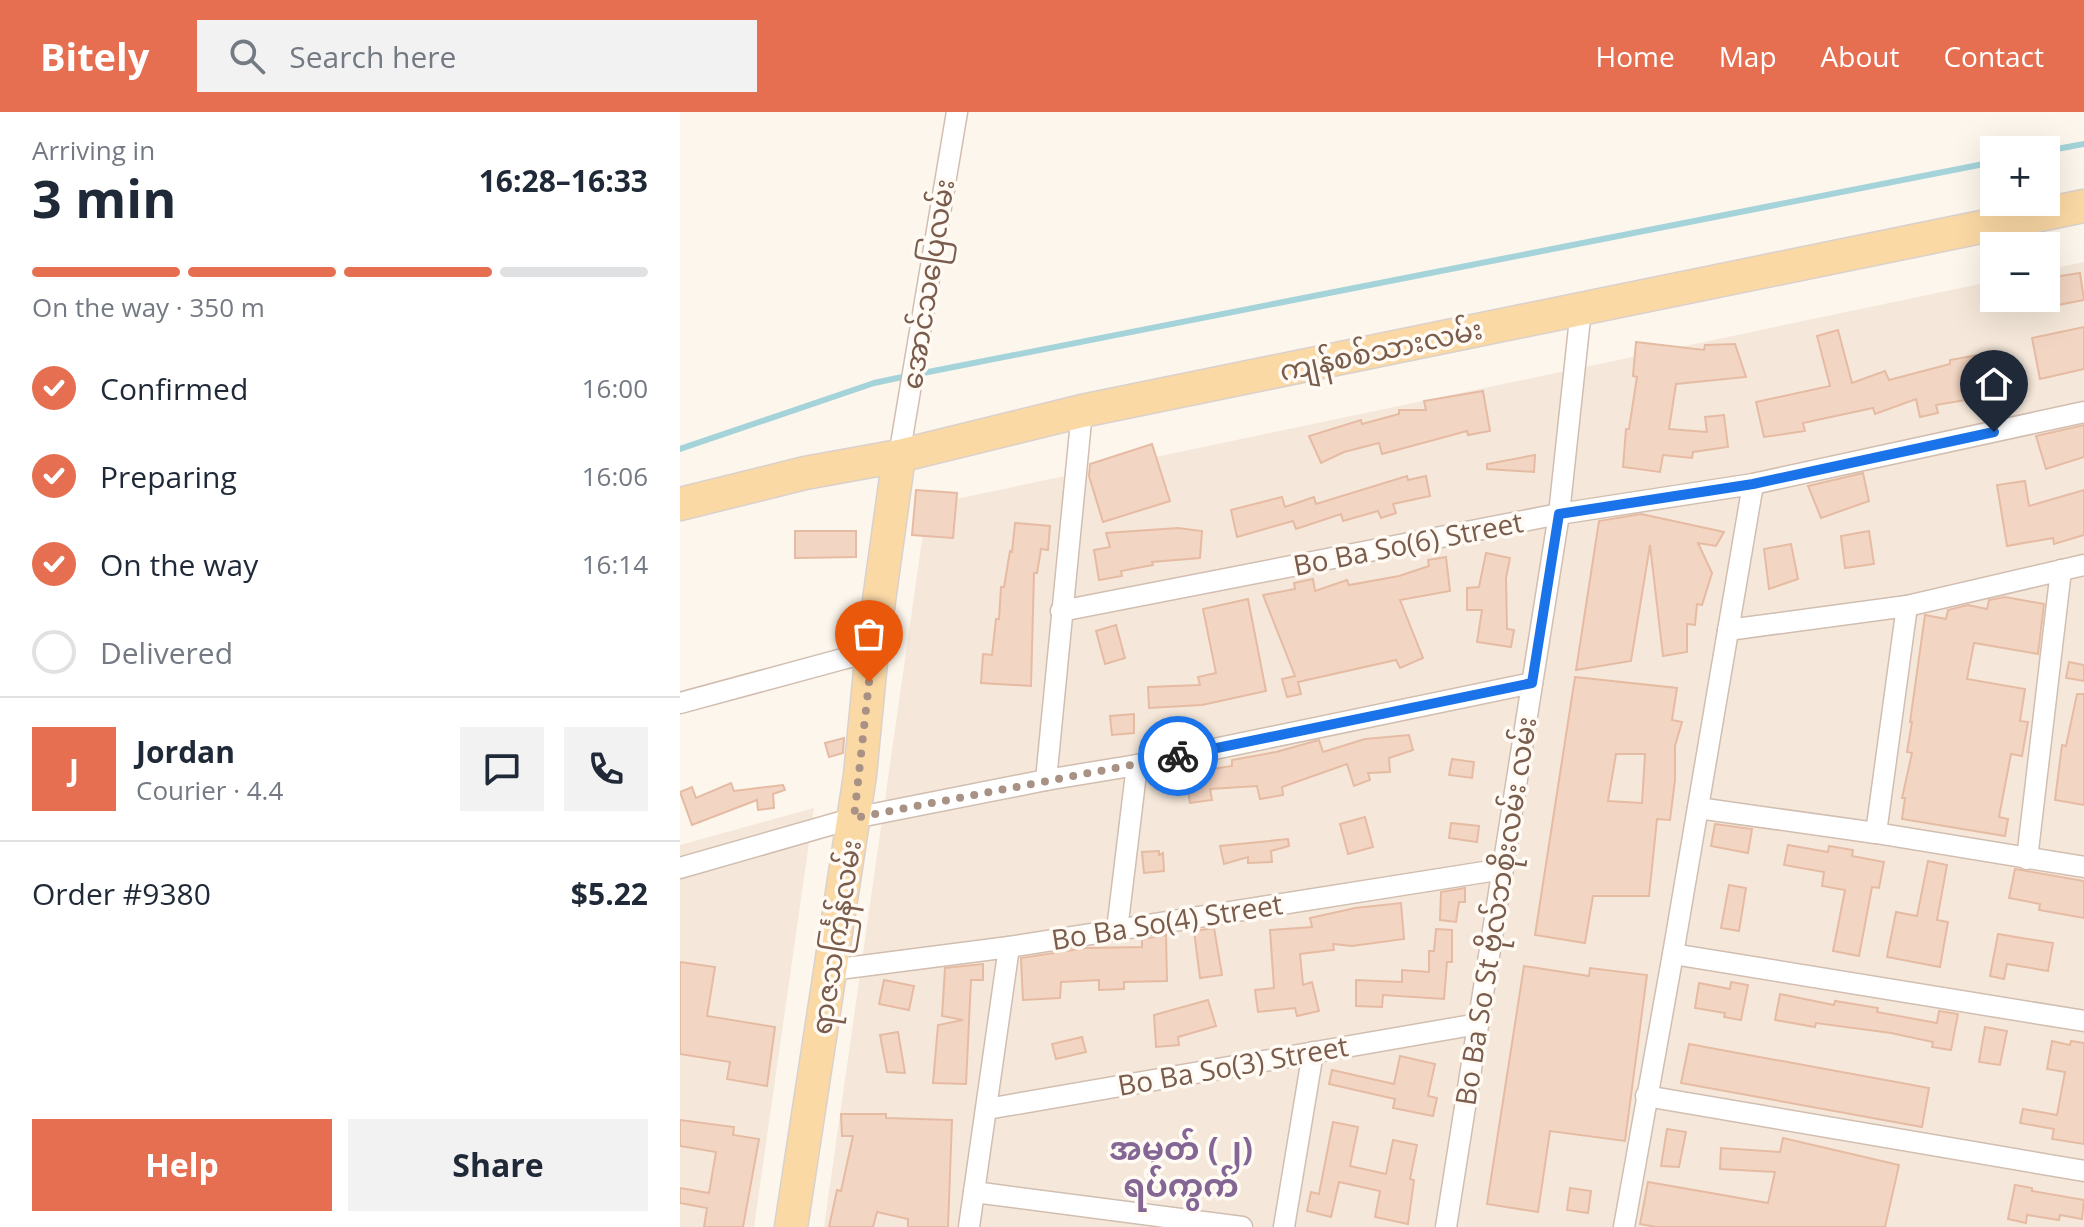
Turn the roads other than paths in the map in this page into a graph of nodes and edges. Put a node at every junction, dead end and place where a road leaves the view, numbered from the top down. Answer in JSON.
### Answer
{"nodes":[{"id":1,"x":957,"y":112,"type":"edge"},
{"id":2,"x":2084,"y":206,"type":"edge"},
{"id":3,"x":1581,"y":309,"type":"junction"},
{"id":4,"x":1082,"y":411,"type":"junction"},
{"id":5,"x":2084,"y":412,"type":"edge"},
{"id":6,"x":899,"y":456,"type":"junction"},
{"id":7,"x":1753,"y":484,"type":"junction"},
{"id":8,"x":680,"y":504,"type":"edge"},
{"id":9,"x":1559,"y":514,"type":"junction"},
{"id":10,"x":2084,"y":565,"type":"edge"},
{"id":11,"x":2061,"y":570,"type":"junction"},
{"id":12,"x":1907,"y":606,"type":"junction"},
{"id":13,"x":1061,"y":611,"type":"junction"},
{"id":14,"x":1728,"y":630,"type":"junction"},
{"id":15,"x":872,"y":651,"type":"junction"},
{"id":16,"x":1532,"y":683,"type":"junction"},
{"id":17,"x":680,"y":703,"type":"edge"},
{"id":18,"x":1137,"y":765,"type":"junction"},
{"id":19,"x":1046,"y":780,"type":"junction"},
{"id":20,"x":1698,"y":808,"type":"junction"},
{"id":21,"x":854,"y":818,"type":"junction"},
{"id":22,"x":1876,"y":833,"type":"junction"},
{"id":23,"x":2027,"y":859,"type":"junction"},
{"id":24,"x":2084,"y":867,"type":"edge"},
{"id":25,"x":680,"y":868,"type":"edge"},
{"id":26,"x":1503,"y":869,"type":"junction"},
{"id":27,"x":1117,"y":930,"type":"junction"},
{"id":28,"x":1009,"y":947,"type":"junction"},
{"id":29,"x":1673,"y":954,"type":"junction"},
{"id":30,"x":831,"y":970,"type":"junction"},
{"id":31,"x":2084,"y":1021,"type":"edge"},
{"id":32,"x":1478,"y":1024,"type":"junction"},
{"id":33,"x":1313,"y":1052,"type":"junction"},
{"id":34,"x":1646,"y":1096,"type":"junction"},
{"id":35,"x":987,"y":1109,"type":"junction"},
{"id":36,"x":2084,"y":1171,"type":"edge"},
{"id":37,"x":974,"y":1192,"type":"junction"},
{"id":38,"x":791,"y":1227,"type":"edge"},
{"id":39,"x":969,"y":1227,"type":"edge"},
{"id":40,"x":1242,"y":1227,"type":"edge"},
{"id":41,"x":1284,"y":1227,"type":"edge"},
{"id":42,"x":1446,"y":1227,"type":"edge"},
{"id":43,"x":1624,"y":1227,"type":"edge"}],
"edges":[{"from":1,"to":6,"type":"street","name":"အောင်သပြေလမ်း"},
{"from":2,"to":3,"type":"main road","name":"ကျန်စစ်သားလမ်း"},
{"from":3,"to":4,"type":"main road","name":"ကျန်စစ်သားလမ်း"},
{"from":3,"to":9,"type":"street","name":"Bo Ba So St ဗိုလ်ဘစိုးလမ်း လမ်း"},
{"from":4,"to":6,"type":"main road","name":"ကျန်စစ်သားလမ်း"},
{"from":4,"to":13,"type":"street"},
{"from":5,"to":7,"type":"street","name":"Bo Ba So(6) Street"},
{"from":6,"to":8,"type":"main road","name":"ကျန်စစ်သားလမ်း"},
{"from":6,"to":15,"type":"main road","name":"ရာဇသင်္ကြန်လမ်း"},
{"from":7,"to":9,"type":"street","name":"Bo Ba So(6) Street"},
{"from":7,"to":14,"type":"street"},
{"from":9,"to":13,"type":"street","name":"Bo Ba So(6) Street"},
{"from":9,"to":16,"type":"street","name":"Bo Ba So St ဗိုလ်ဘစိုးလမ်း လမ်း"},
{"from":10,"to":11,"type":"street"},
{"from":11,"to":12,"type":"street"},
{"from":11,"to":23,"type":"street"},
{"from":12,"to":14,"type":"street"},
{"from":12,"to":22,"type":"street"},
{"from":13,"to":19,"type":"street"},
{"from":14,"to":20,"type":"street"},
{"from":15,"to":17,"type":"street"},
{"from":15,"to":21,"type":"main road","name":"ရာဇသင်္ကြန်လမ်း"},
{"from":16,"to":18,"type":"street"},
{"from":16,"to":26,"type":"street","name":"Bo Ba So St ဗိုလ်ဘစိုးလမ်း လမ်း"},
{"from":18,"to":19,"type":"street"},
{"from":18,"to":27,"type":"street"},
{"from":19,"to":21,"type":"street"},
{"from":20,"to":22,"type":"street"},
{"from":20,"to":29,"type":"street"},
{"from":21,"to":25,"type":"street"},
{"from":21,"to":30,"type":"main road","name":"ရာဇသင်္ကြန်လမ်း"},
{"from":22,"to":23,"type":"street"},
{"from":23,"to":24,"type":"street"},
{"from":26,"to":27,"type":"street","name":"Bo Ba So(4) Street"},
{"from":26,"to":32,"type":"street","name":"Bo Ba So St ဗိုလ်ဘစိုးလမ်း လမ်း"},
{"from":27,"to":28,"type":"street","name":"Bo Ba So(4) Street"},
{"from":28,"to":30,"type":"street","name":"Bo Ba So(4) Street"},
{"from":28,"to":35,"type":"street"},
{"from":29,"to":31,"type":"street"},
{"from":29,"to":34,"type":"street"},
{"from":30,"to":38,"type":"main road","name":"ရာဇသင်္ကြန်လမ်း"},
{"from":32,"to":33,"type":"street","name":"Bo Ba So(3) Street"},
{"from":32,"to":42,"type":"street","name":"Bo Ba So St ဗိုလ်ဘစိုးလမ်း လမ်း"},
{"from":33,"to":35,"type":"street","name":"Bo Ba So(3) Street"},
{"from":33,"to":41,"type":"street"},
{"from":34,"to":36,"type":"street"},
{"from":34,"to":43,"type":"street"},
{"from":35,"to":37,"type":"street"},
{"from":37,"to":39,"type":"street"},
{"from":37,"to":40,"type":"street"}]}
